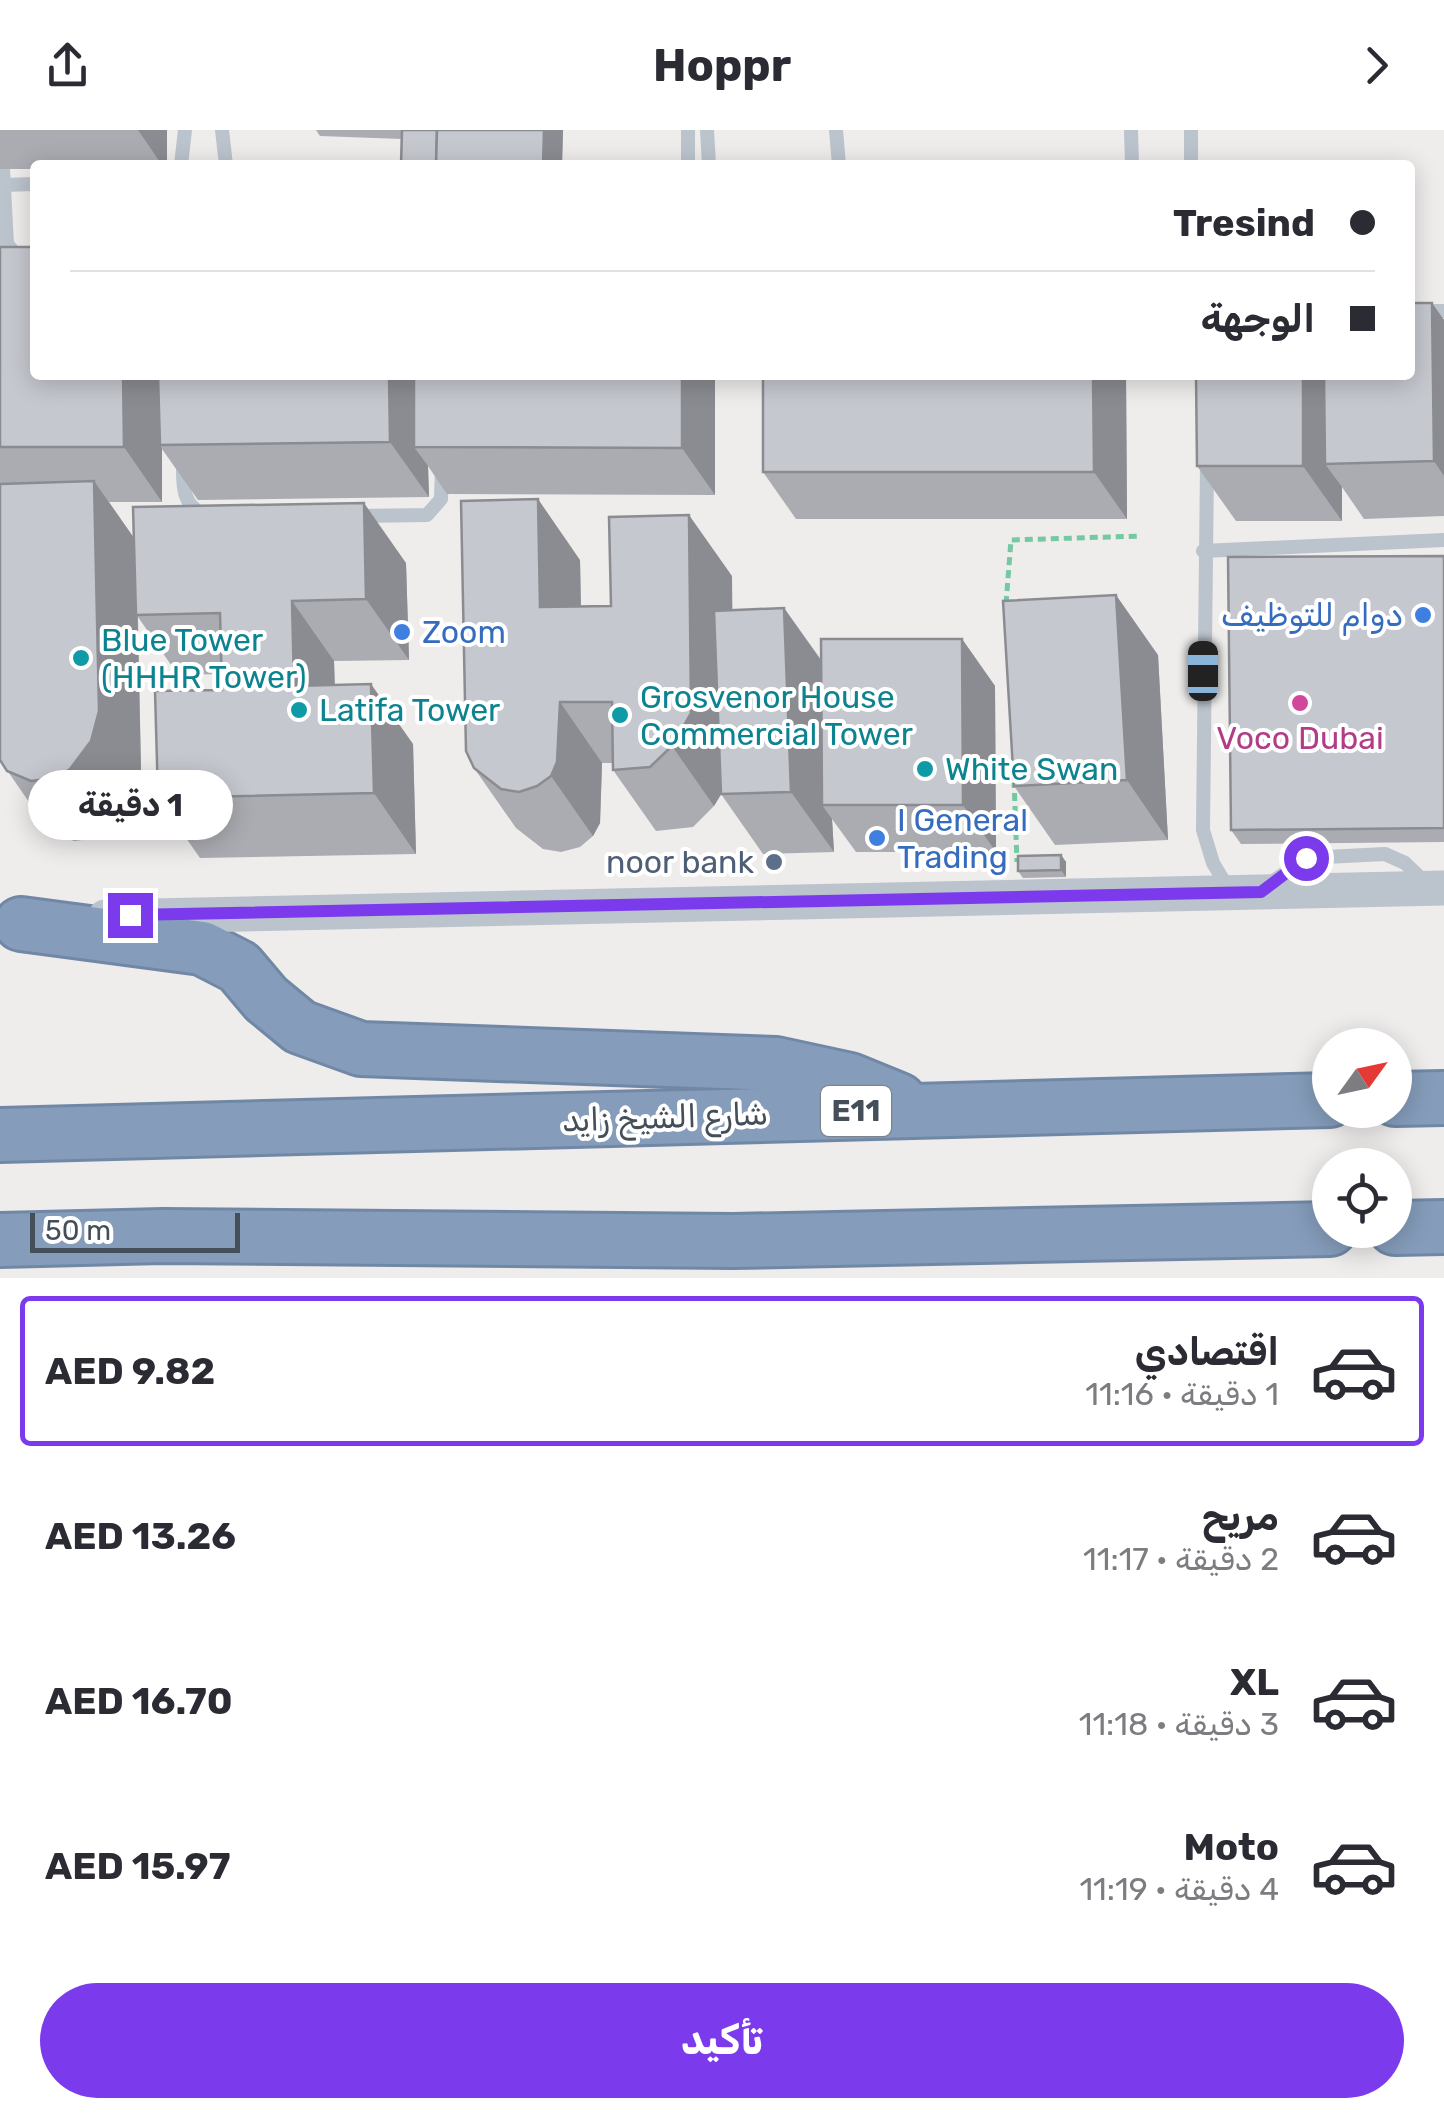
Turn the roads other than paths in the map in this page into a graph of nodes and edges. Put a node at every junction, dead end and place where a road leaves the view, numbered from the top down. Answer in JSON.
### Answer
{"nodes":[{"id":1,"x":184,"y":130,"type":"edge"},
{"id":2,"x":222,"y":130,"type":"edge"},
{"id":3,"x":688,"y":130,"type":"edge"},
{"id":4,"x":707,"y":130,"type":"edge"},
{"id":5,"x":836,"y":130,"type":"edge"},
{"id":6,"x":1131,"y":130,"type":"edge"},
{"id":7,"x":1191,"y":130,"type":"edge"},
{"id":8,"x":182,"y":160,"type":"edge"},
{"id":9,"x":225,"y":160,"type":"edge"},
{"id":10,"x":688,"y":160,"type":"edge"},
{"id":11,"x":709,"y":160,"type":"edge"},
{"id":12,"x":839,"y":160,"type":"edge"},
{"id":13,"x":1132,"y":160,"type":"edge"},
{"id":14,"x":1192,"y":160,"type":"edge"},
{"id":15,"x":30,"y":183,"type":"edge"},
{"id":16,"x":30,"y":258,"type":"edge"},
{"id":17,"x":1415,"y":311,"type":"edge"},
{"id":18,"x":1444,"y":311,"type":"edge"},
{"id":19,"x":182,"y":446,"type":"edge"},
{"id":20,"x":442,"y":453,"type":"edge"},
{"id":21,"x":1207,"y":454,"type":"edge"},
{"id":22,"x":219,"y":516,"type":"edge"},
{"id":23,"x":347,"y":516,"type":"edge"},
{"id":24,"x":1444,"y":540,"type":"edge"},
{"id":25,"x":1204,"y":551,"type":"junction"},
{"id":26,"x":1437,"y":888,"type":"edge"},
{"id":27,"x":1246,"y":892,"type":"junction"},
{"id":28,"x":10,"y":925,"type":"edge"},
{"id":29,"x":1412,"y":1098,"type":"edge"},
{"id":30,"x":1444,"y":1098,"type":"edge"},
{"id":31,"x":1312,"y":1100,"type":"edge"},
{"id":32,"x":919,"y":1108,"type":"junction"},
{"id":33,"x":0,"y":1134,"type":"edge"},
{"id":34,"x":1444,"y":1226,"type":"edge"},
{"id":35,"x":1412,"y":1227,"type":"edge"},
{"id":36,"x":1312,"y":1229,"type":"edge"},
{"id":37,"x":0,"y":1240,"type":"edge"},
{"id":38,"x":733,"y":1241,"type":"junction"},
{"id":39,"x":582,"y":1278,"type":"edge"}],
"edges":[{"from":1,"to":8,"type":"lane"},
{"from":2,"to":9,"type":"lane"},
{"from":3,"to":10,"type":"lane"},
{"from":4,"to":11,"type":"lane"},
{"from":5,"to":12,"type":"lane"},
{"from":6,"to":13,"type":"lane"},
{"from":7,"to":14,"type":"lane"},
{"from":15,"to":16,"type":"lane"},
{"from":17,"to":18,"type":"lane"},
{"from":19,"to":22,"type":"lane"},
{"from":20,"to":23,"type":"lane"},
{"from":21,"to":25,"type":"lane"},
{"from":24,"to":25,"type":"lane"},
{"from":25,"to":27,"type":"lane"},
{"from":26,"to":27,"type":"street"},
{"from":27,"to":28,"type":"street"},
{"from":28,"to":32,"type":"highway"},
{"from":29,"to":30,"type":"highway"},
{"from":31,"to":32,"type":"highway","name":"شارع الشيخ زايد","number":"E11"},
{"from":32,"to":33,"type":"highway","name":"شارع الشيخ زايد","number":"E11"},
{"from":34,"to":35,"type":"highway"},
{"from":36,"to":38,"type":"highway"},
{"from":37,"to":38,"type":"highway"},
{"from":38,"to":39,"type":"highway"}]}
